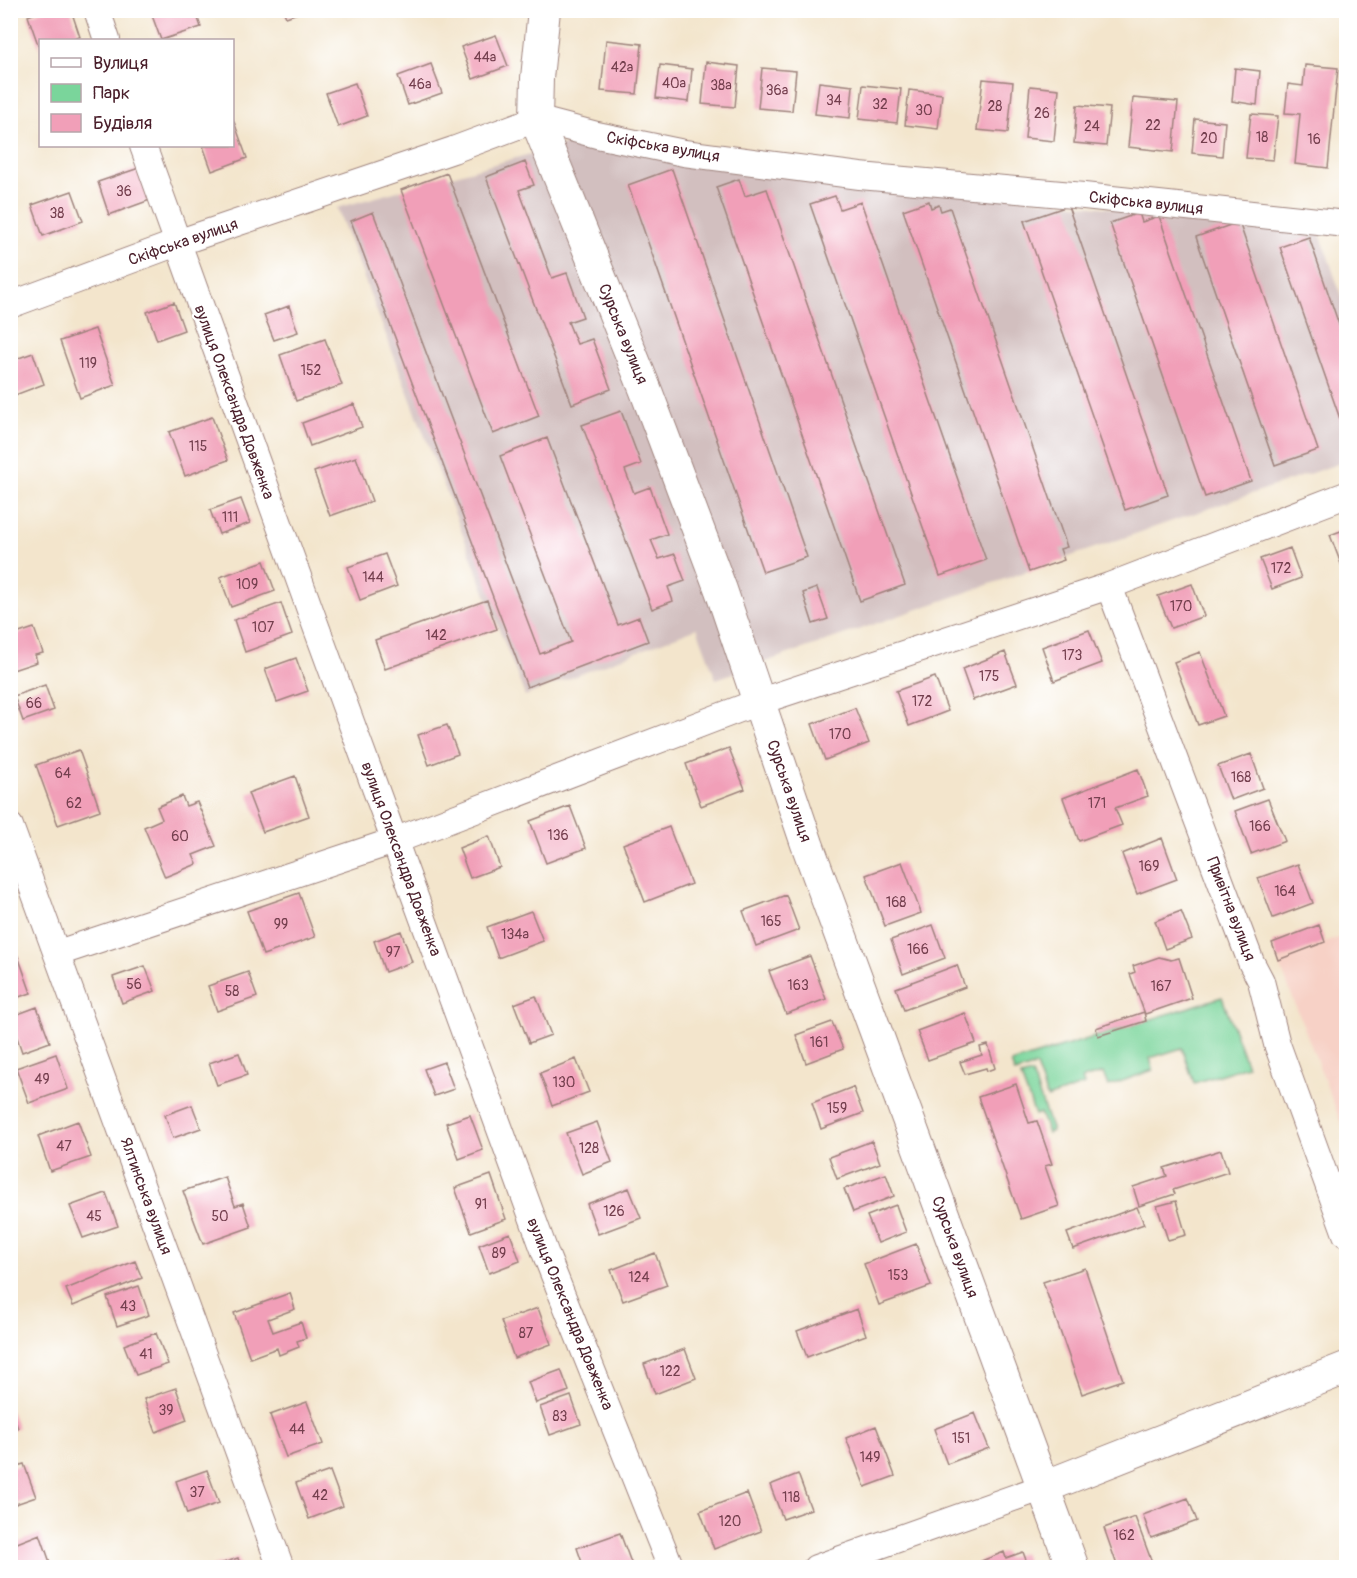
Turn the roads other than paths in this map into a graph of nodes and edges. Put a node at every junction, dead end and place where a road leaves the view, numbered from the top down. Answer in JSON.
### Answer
{"nodes":[{"id":1,"x":97,"y":10,"type":"edge"},
{"id":2,"x":544,"y":10,"type":"edge"},
{"id":3,"x":107,"y":39,"type":"edge"},
{"id":4,"x":536,"y":119,"type":"junction"},
{"id":5,"x":143,"y":147,"type":"edge"},
{"id":6,"x":1347,"y":224,"type":"edge"},
{"id":7,"x":177,"y":243,"type":"junction"},
{"id":8,"x":10,"y":305,"type":"edge"},
{"id":9,"x":1347,"y":495,"type":"edge"},
{"id":10,"x":1109,"y":586,"type":"junction"},
{"id":11,"x":758,"y":702,"type":"junction"},
{"id":12,"x":10,"y":826,"type":"edge"},
{"id":13,"x":394,"y":841,"type":"junction"},
{"id":14,"x":58,"y":953,"type":"junction"},
{"id":15,"x":1347,"y":1234,"type":"edge"},
{"id":16,"x":1347,"y":1368,"type":"edge"},
{"id":17,"x":1044,"y":1487,"type":"junction"},
{"id":18,"x":281,"y":1568,"type":"edge"},
{"id":19,"x":671,"y":1568,"type":"edge"},
{"id":20,"x":816,"y":1568,"type":"edge"},
{"id":21,"x":1073,"y":1568,"type":"edge"}],
"edges":[{"from":1,"to":3,"type":"street"},
{"from":2,"to":4,"type":"street","name":"Сурська вулиця"},
{"from":4,"to":6,"type":"street","name":"Скіфська вулиця"},
{"from":4,"to":7,"type":"street","name":"Скіфська вулиця"},
{"from":4,"to":11,"type":"street","name":"Сурська вулиця"},
{"from":5,"to":7,"type":"street","name":"вулиця Олександра Довженка"},
{"from":7,"to":8,"type":"street","name":"Скіфська вулиця"},
{"from":7,"to":13,"type":"street","name":"вулиця Олександра Довженка"},
{"from":9,"to":10,"type":"street"},
{"from":10,"to":11,"type":"street"},
{"from":10,"to":15,"type":"street","name":"Привітна вулиця"},
{"from":11,"to":13,"type":"street"},
{"from":11,"to":17,"type":"street","name":"Сурська вулиця"},
{"from":12,"to":14,"type":"street","name":"Ялтинська вулиця"},
{"from":13,"to":14,"type":"street"},
{"from":13,"to":19,"type":"street","name":"вулиця Олександра Довженка"},
{"from":14,"to":18,"type":"street","name":"Ялтинська вулиця"},
{"from":16,"to":17,"type":"street"},
{"from":17,"to":20,"type":"street"},
{"from":17,"to":21,"type":"street","name":"Сурська вулиця"}]}
